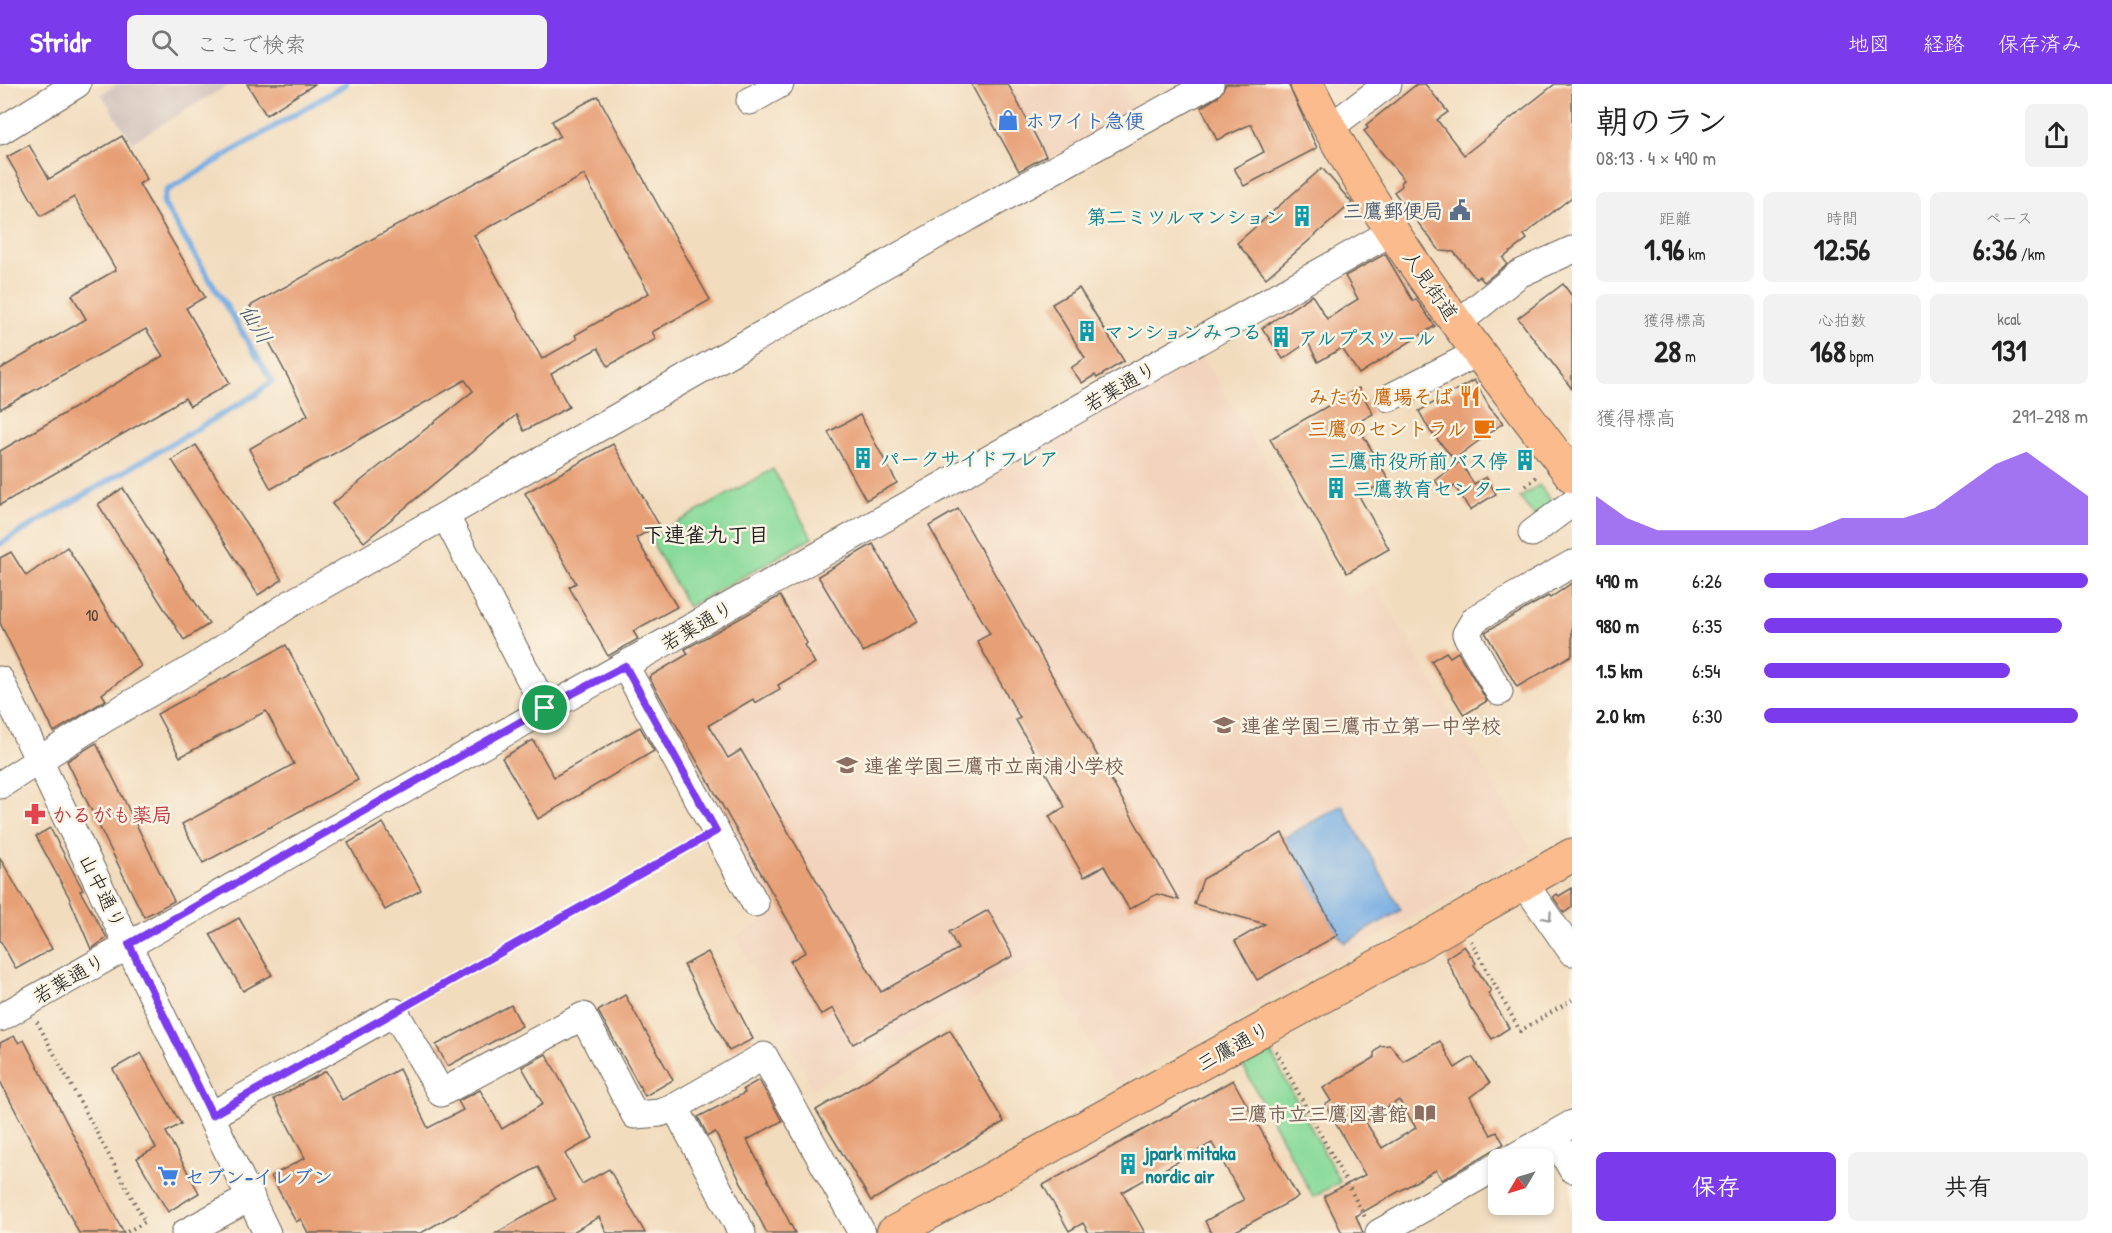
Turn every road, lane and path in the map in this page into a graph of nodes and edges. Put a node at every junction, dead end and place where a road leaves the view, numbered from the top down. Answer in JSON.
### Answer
{"nodes":[{"id":1,"x":77,"y":84,"type":"edge"},
{"id":2,"x":780,"y":84,"type":"edge"},
{"id":3,"x":1210,"y":84,"type":"edge"},
{"id":4,"x":1307,"y":84,"type":"edge"},
{"id":5,"x":1388,"y":84,"type":"edge"},
{"id":6,"x":750,"y":101,"type":"dead end"},
{"id":7,"x":1329,"y":128,"type":"junction"},
{"id":8,"x":0,"y":131,"type":"edge"},
{"id":9,"x":1393,"y":231,"type":"junction"},
{"id":10,"x":1572,"y":250,"type":"edge"},
{"id":11,"x":1458,"y":324,"type":"junction"},
{"id":12,"x":1479,"y":352,"type":"junction"},
{"id":13,"x":1389,"y":398,"type":"dead end"},
{"id":14,"x":1558,"y":474,"type":"edge"},
{"id":15,"x":1526,"y":486,"type":"dead end"},
{"id":16,"x":1572,"y":503,"type":"edge"},
{"id":17,"x":446,"y":517,"type":"junction"},
{"id":18,"x":1532,"y":533,"type":"dead end"},
{"id":19,"x":1572,"y":564,"type":"edge"},
{"id":20,"x":625,"y":666,"type":"junction"},
{"id":21,"x":0,"y":680,"type":"edge"},
{"id":22,"x":1499,"y":692,"type":"dead end"},
{"id":23,"x":545,"y":708,"type":"junction"},
{"id":24,"x":39,"y":760,"type":"junction"},
{"id":25,"x":0,"y":784,"type":"edge"},
{"id":26,"x":716,"y":831,"type":"junction"},
{"id":27,"x":1572,"y":855,"type":"edge"},
{"id":28,"x":1529,"y":880,"type":"junction"},
{"id":29,"x":754,"y":903,"type":"dead end"},
{"id":30,"x":1467,"y":935,"type":"dead end"},
{"id":31,"x":129,"y":944,"type":"junction"},
{"id":32,"x":1572,"y":952,"type":"edge"},
{"id":33,"x":1572,"y":1000,"type":"edge"},
{"id":34,"x":395,"y":1012,"type":"junction"},
{"id":35,"x":33,"y":1013,"type":"dead end"},
{"id":36,"x":0,"y":1018,"type":"edge"},
{"id":37,"x":1264,"y":1029,"type":"junction"},
{"id":38,"x":675,"y":1107,"type":"junction"},
{"id":39,"x":212,"y":1115,"type":"junction"},
{"id":40,"x":1562,"y":1130,"type":"edge"},
{"id":41,"x":1528,"y":1149,"type":"edge"},
{"id":42,"x":1572,"y":1169,"type":"edge"},
{"id":43,"x":1488,"y":1171,"type":"edge"},
{"id":44,"x":251,"y":1197,"type":"junction"},
{"id":45,"x":1375,"y":1230,"type":"edge"},
{"id":46,"x":125,"y":1233,"type":"edge"},
{"id":47,"x":185,"y":1233,"type":"edge"},
{"id":48,"x":267,"y":1233,"type":"edge"},
{"id":49,"x":742,"y":1233,"type":"edge"},
{"id":50,"x":862,"y":1233,"type":"edge"},
{"id":51,"x":893,"y":1233,"type":"edge"}],
"edges":[{"from":1,"to":8,"type":"street"},
{"from":2,"to":6,"type":"street"},
{"from":3,"to":17,"type":"street"},
{"from":4,"to":7,"type":"main road","name":"人見街道"},
{"from":5,"to":7,"type":"street"},
{"from":7,"to":9,"type":"main road","name":"人見街道"},
{"from":9,"to":11,"type":"main road","name":"人見街道"},
{"from":9,"to":20,"type":"street","name":"若葉通り"},
{"from":10,"to":11,"type":"street"},
{"from":11,"to":12,"type":"main road","name":"人見街道"},
{"from":12,"to":13,"type":"street"},
{"from":12,"to":14,"type":"main road","name":"人見街道"},
{"from":14,"to":15,"type":"path"},
{"from":16,"to":18,"type":"street"},
{"from":17,"to":23,"type":"street"},
{"from":17,"to":24,"type":"street"},
{"from":19,"to":22,"type":"street"},
{"from":20,"to":23,"type":"street","name":"若葉通り"},
{"from":20,"to":26,"type":"street"},
{"from":21,"to":24,"type":"street","name":"山中通り"},
{"from":23,"to":31,"type":"street","name":"若葉通り"},
{"from":24,"to":25,"type":"street"},
{"from":24,"to":31,"type":"street","name":"山中通り"},
{"from":26,"to":29,"type":"street"},
{"from":26,"to":34,"type":"path"},
{"from":27,"to":28,"type":"main road","name":"三鷹通り"},
{"from":28,"to":32,"type":"street","one_way":true},
{"from":28,"to":37,"type":"main road","name":"三鷹通り"},
{"from":30,"to":33,"type":"path"},
{"from":31,"to":36,"type":"street","name":"若葉通り"},
{"from":31,"to":39,"type":"street","name":"山中通り"},
{"from":34,"to":38,"type":"street"},
{"from":34,"to":39,"type":"street"},
{"from":35,"to":46,"type":"path"},
{"from":37,"to":45,"type":"path"},
{"from":37,"to":51,"type":"main road","name":"三鷹通り"},
{"from":38,"to":49,"type":"street"},
{"from":38,"to":50,"type":"street"},
{"from":39,"to":44,"type":"street","name":"山中通り"},
{"from":40,"to":41,"type":"street"},
{"from":40,"to":42,"type":"street"},
{"from":43,"to":45,"type":"street"},
{"from":44,"to":47,"type":"street"},
{"from":44,"to":48,"type":"street","name":"山中通り"}]}
